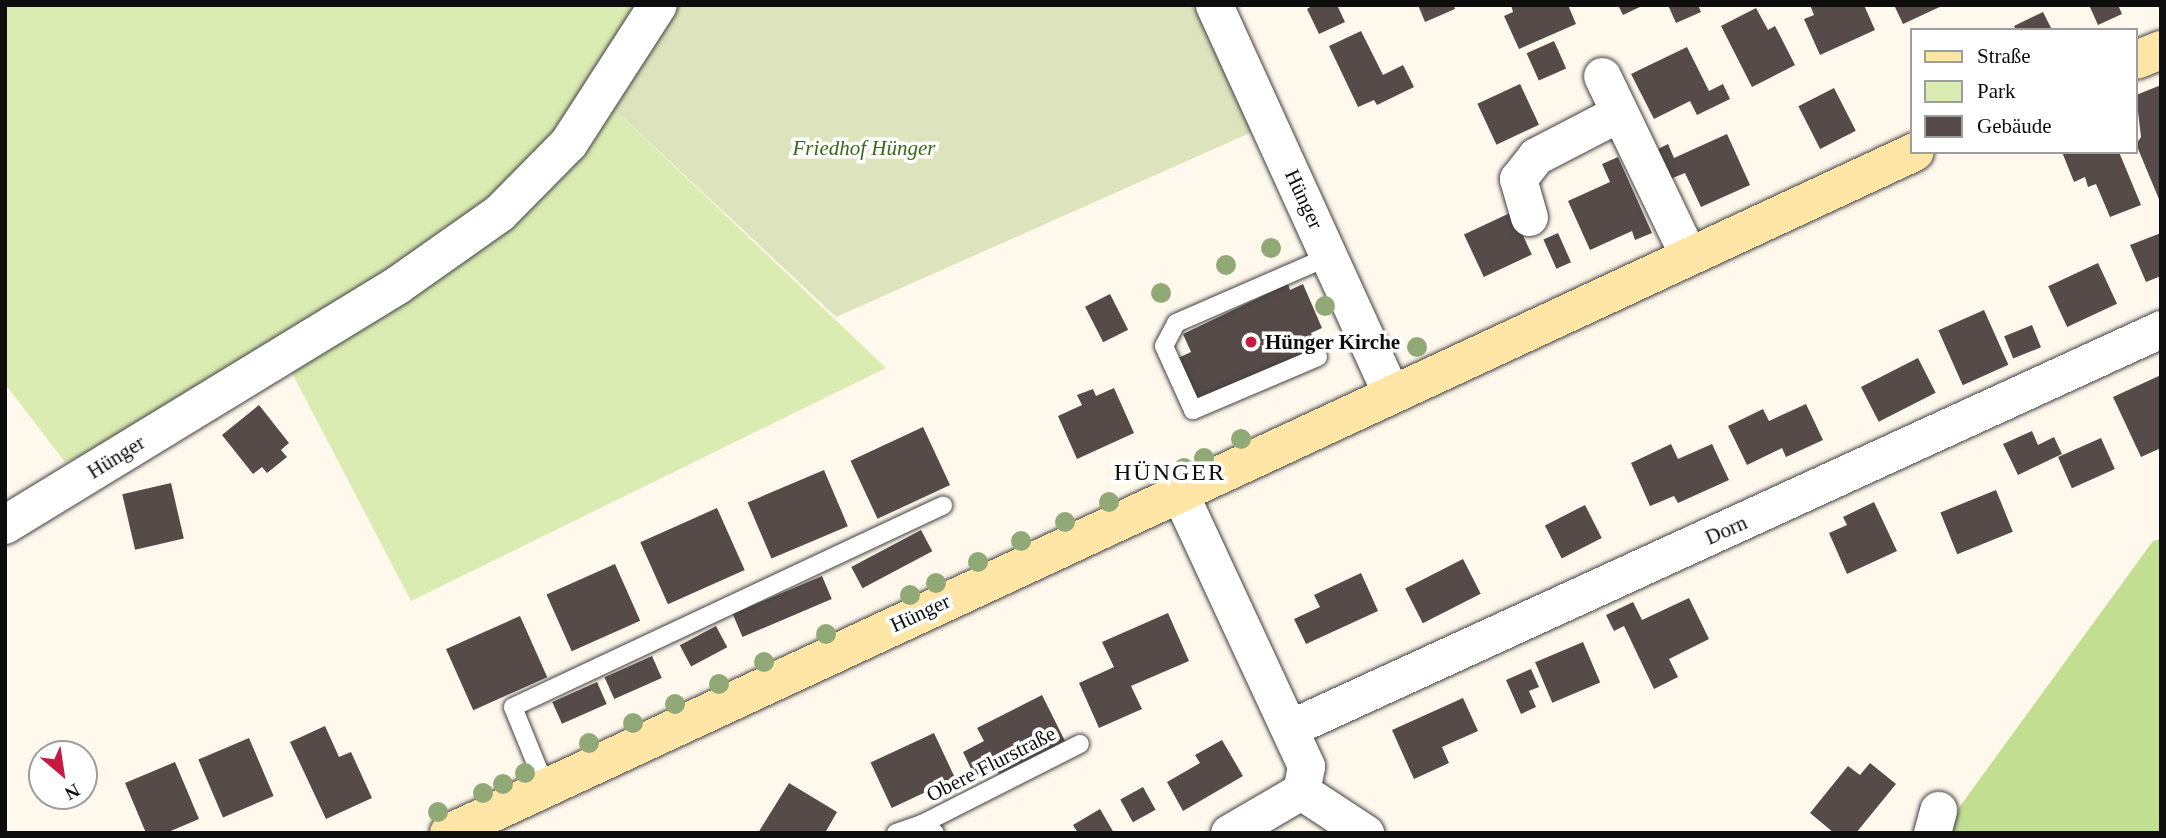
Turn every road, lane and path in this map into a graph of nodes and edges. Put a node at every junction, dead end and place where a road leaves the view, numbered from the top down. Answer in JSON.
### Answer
{"nodes":[{"id":1,"x":658,"y":5,"type":"edge"},
{"id":2,"x":1214,"y":5,"type":"edge"},
{"id":3,"x":2161,"y":50,"type":"edge"},
{"id":4,"x":2138,"y":59,"type":"edge"},
{"id":5,"x":1602,"y":76,"type":"dead end"},
{"id":6,"x":1619,"y":113,"type":"junction"},
{"id":7,"x":1911,"y":154,"type":"edge"},
{"id":8,"x":1529,"y":217,"type":"dead end"},
{"id":9,"x":1688,"y":255,"type":"junction"},
{"id":10,"x":1330,"y":256,"type":"junction"},
{"id":11,"x":2161,"y":329,"type":"edge"},
{"id":12,"x":1318,"y":357,"type":"dead end"},
{"id":13,"x":1391,"y":394,"type":"junction"},
{"id":14,"x":1179,"y":492,"type":"junction"},
{"id":15,"x":943,"y":506,"type":"dead end"},
{"id":16,"x":5,"y":525,"type":"edge"},
{"id":17,"x":1290,"y":728,"type":"junction"},
{"id":18,"x":1080,"y":744,"type":"dead end"},
{"id":19,"x":546,"y":788,"type":"junction"},
{"id":20,"x":1301,"y":791,"type":"junction"},
{"id":21,"x":929,"y":828,"type":"edge"},
{"id":22,"x":449,"y":833,"type":"edge"},
{"id":23,"x":896,"y":833,"type":"edge"},
{"id":24,"x":1229,"y":833,"type":"edge"},
{"id":25,"x":1365,"y":833,"type":"edge"}],
"edges":[{"from":1,"to":16,"type":"street","name":"Hünger"},
{"from":2,"to":10,"type":"street","name":"Hünger"},
{"from":3,"to":4,"type":"main road"},
{"from":5,"to":6,"type":"street"},
{"from":6,"to":8,"type":"street"},
{"from":6,"to":9,"type":"street"},
{"from":7,"to":9,"type":"main road","name":"Hünger"},
{"from":9,"to":13,"type":"main road","name":"Hünger"},
{"from":10,"to":12,"type":"lane"},
{"from":10,"to":13,"type":"street","name":"Hünger"},
{"from":11,"to":17,"type":"street","name":"Dorn"},
{"from":13,"to":14,"type":"main road","name":"Hünger"},
{"from":14,"to":17,"type":"street"},
{"from":14,"to":19,"type":"main road","name":"Hünger"},
{"from":15,"to":19,"type":"lane"},
{"from":17,"to":20,"type":"street"},
{"from":18,"to":21,"type":"lane","name":"Obere Flurstraße"},
{"from":19,"to":22,"type":"main road","name":"Hünger"},
{"from":20,"to":24,"type":"street"},
{"from":20,"to":25,"type":"street"},
{"from":21,"to":23,"type":"lane","name":"Obere Flurstraße"}]}
